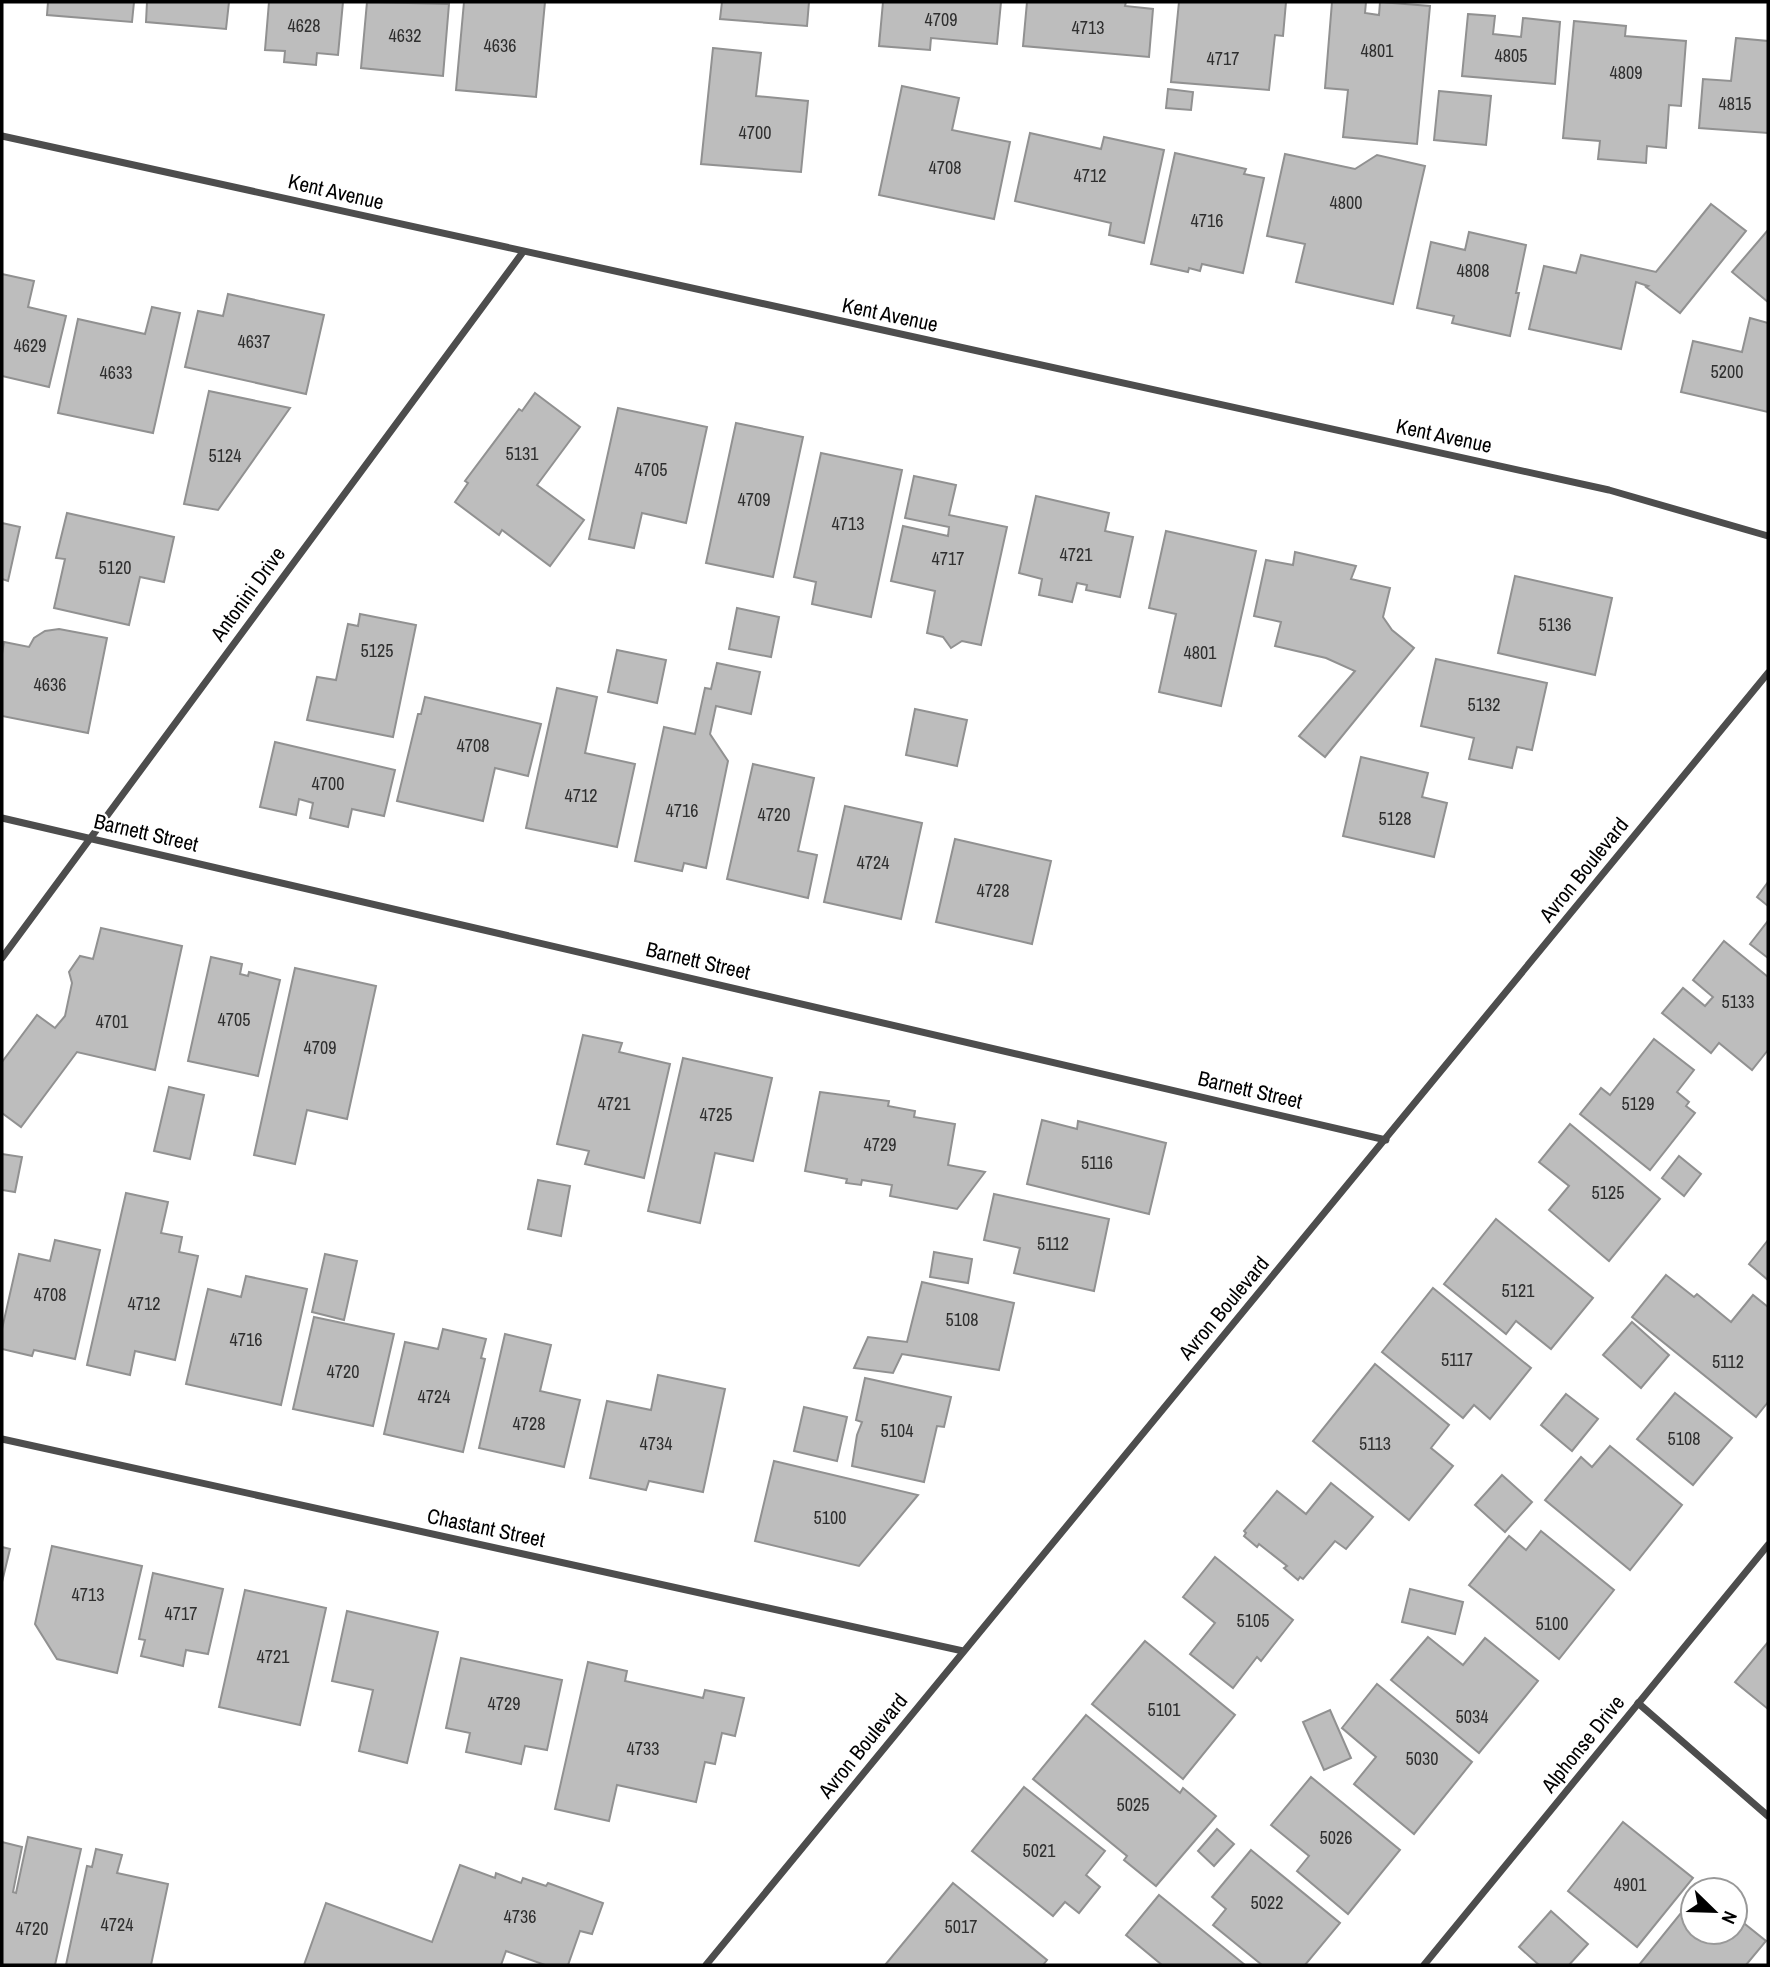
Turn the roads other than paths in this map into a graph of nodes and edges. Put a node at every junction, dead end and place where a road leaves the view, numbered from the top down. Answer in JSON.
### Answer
{"nodes":[{"id":1,"x":2,"y":136,"type":"edge"},
{"id":2,"x":523,"y":252,"type":"junction"},
{"id":3,"x":1768,"y":536,"type":"edge"},
{"id":4,"x":1768,"y":673,"type":"edge"},
{"id":5,"x":2,"y":818,"type":"edge"},
{"id":6,"x":90,"y":838,"type":"junction"},
{"id":7,"x":2,"y":958,"type":"edge"},
{"id":8,"x":1386,"y":1140,"type":"junction"},
{"id":9,"x":2,"y":1438,"type":"edge"},
{"id":10,"x":1768,"y":1545,"type":"edge"},
{"id":11,"x":963,"y":1651,"type":"junction"},
{"id":12,"x":1639,"y":1703,"type":"junction"},
{"id":13,"x":1768,"y":1816,"type":"edge"},
{"id":14,"x":706,"y":1965,"type":"edge"},
{"id":15,"x":1424,"y":1965,"type":"edge"}],
"edges":[{"from":1,"to":2,"type":"street","name":"Kent Avenue"},
{"from":2,"to":3,"type":"street","name":"Kent Avenue"},
{"from":2,"to":6,"type":"street","name":"Antonini Drive"},
{"from":4,"to":8,"type":"street","name":"Avron Boulevard"},
{"from":5,"to":6,"type":"street","name":"Barnett Street"},
{"from":6,"to":7,"type":"street","name":"Antonini Drive"},
{"from":6,"to":8,"type":"street","name":"Barnett Street"},
{"from":8,"to":11,"type":"street","name":"Avron Boulevard"},
{"from":9,"to":11,"type":"street","name":"Chastant Street"},
{"from":10,"to":12,"type":"street","name":"Alphonse Drive"},
{"from":11,"to":14,"type":"street","name":"Avron Boulevard"},
{"from":12,"to":13,"type":"street"},
{"from":12,"to":15,"type":"street","name":"Alphonse Drive"}]}
